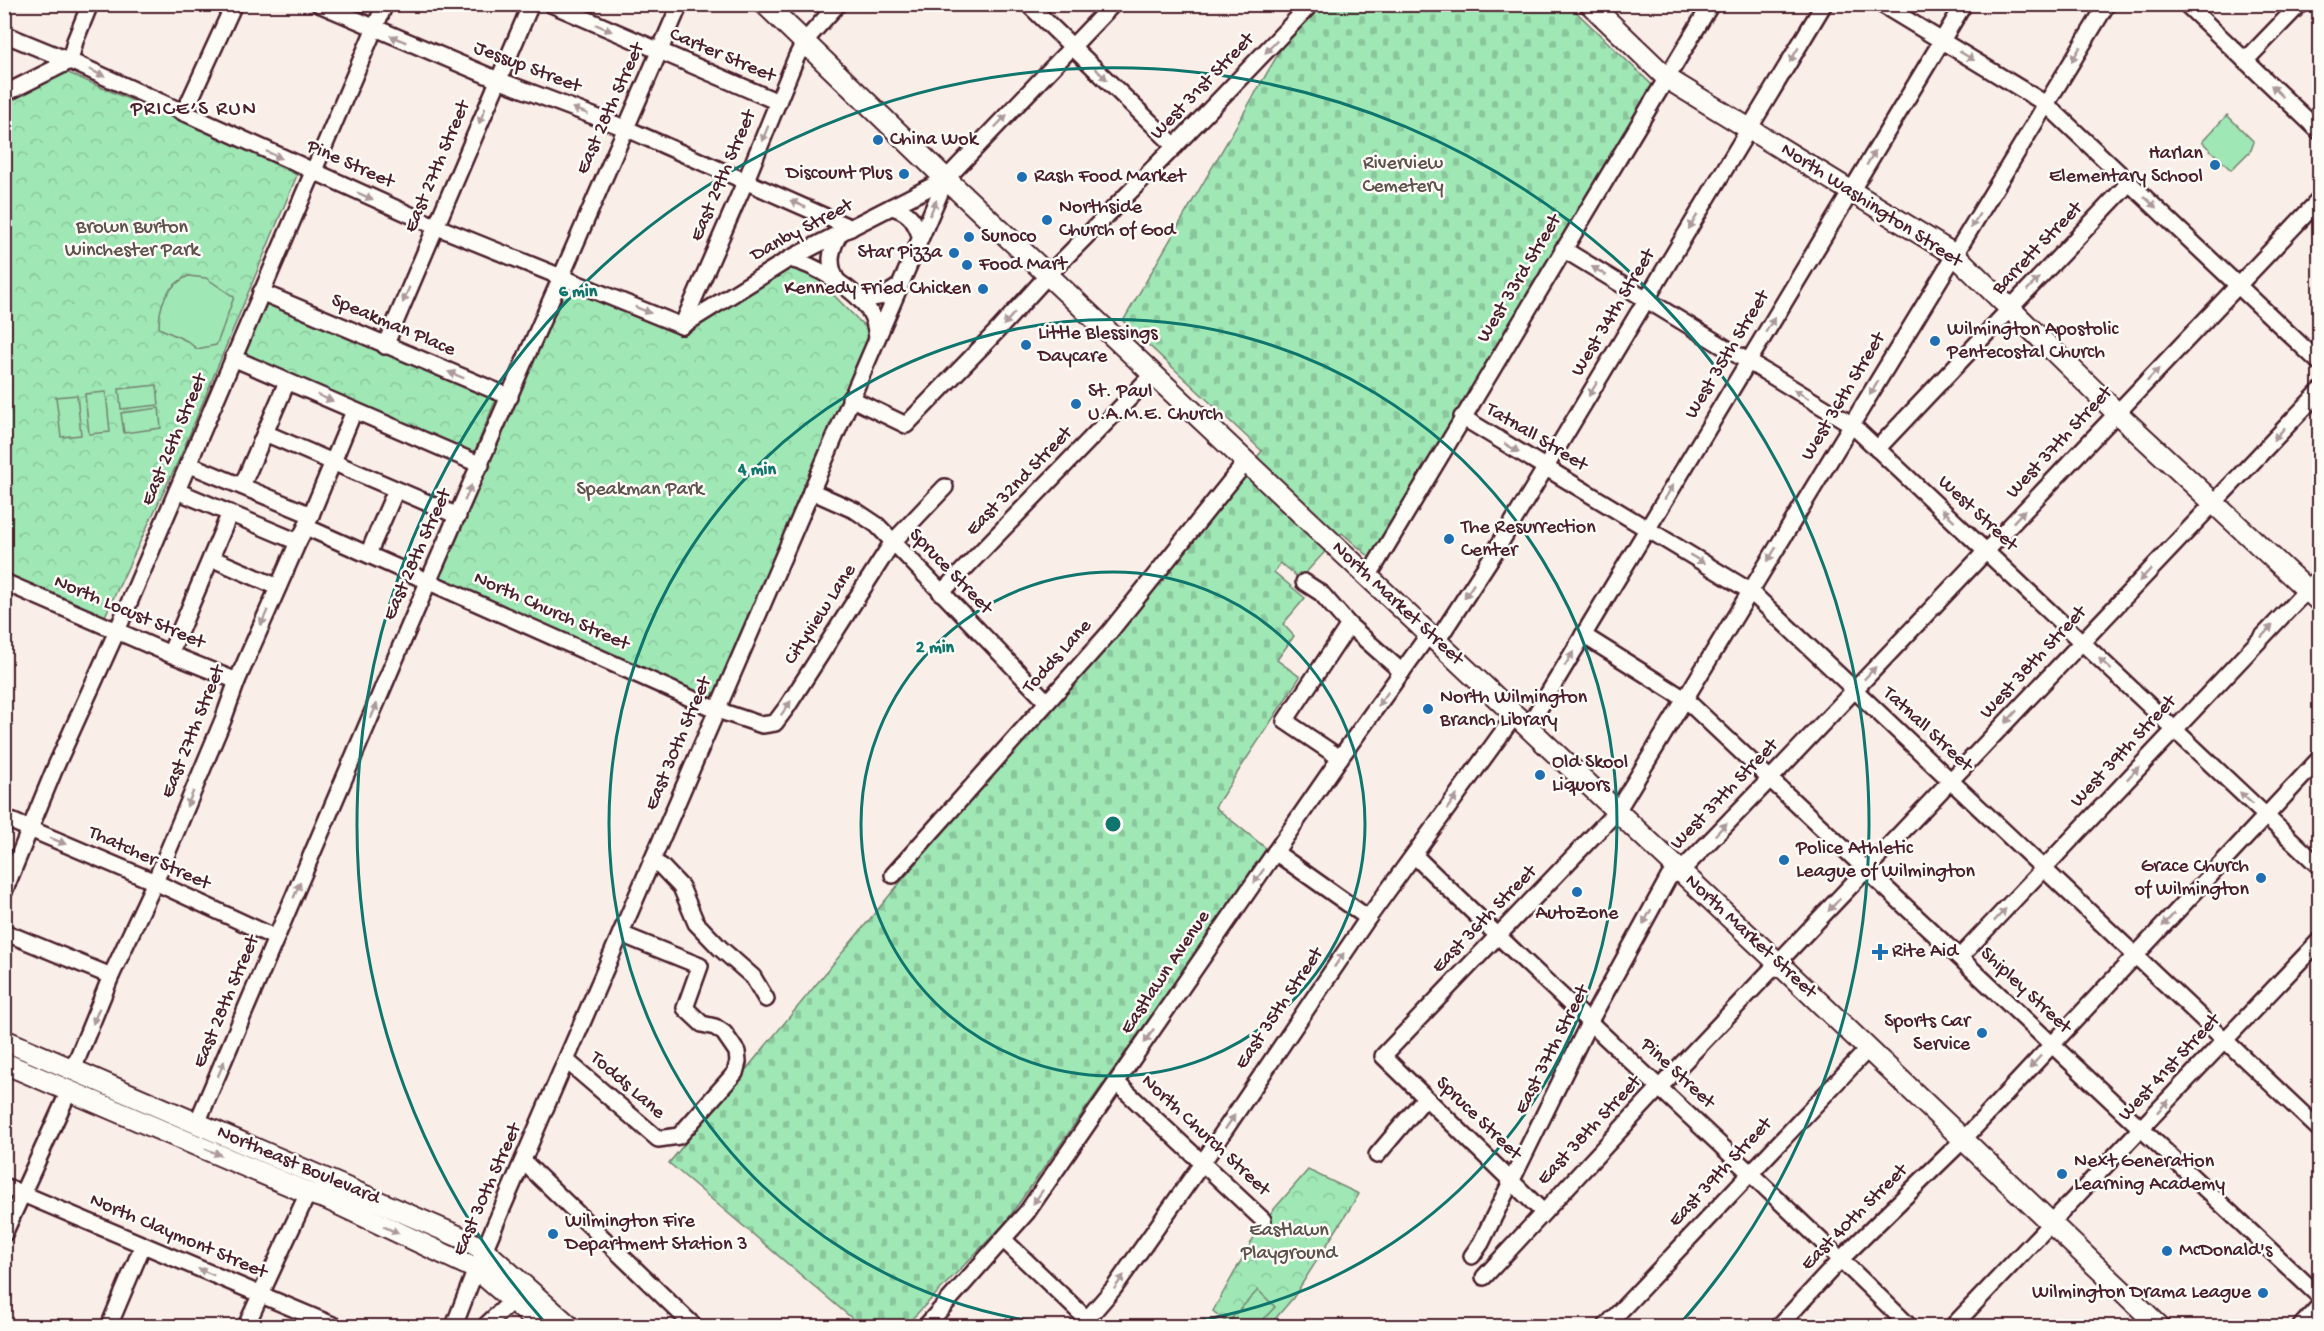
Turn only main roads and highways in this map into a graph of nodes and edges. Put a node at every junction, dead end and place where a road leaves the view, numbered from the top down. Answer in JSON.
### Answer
{"nodes":[{"id":1,"x":765,"y":4,"type":"edge"},
{"id":2,"x":1590,"y":4,"type":"edge"},
{"id":3,"x":2315,"y":589,"type":"edge"},
{"id":4,"x":4,"y":1041,"type":"edge"},
{"id":5,"x":4,"y":1063,"type":"edge"},
{"id":6,"x":89,"y":1099,"type":"junction"},
{"id":7,"x":197,"y":1123,"type":"junction"},
{"id":8,"x":2148,"y":1323,"type":"edge"},
{"id":9,"x":542,"y":1326,"type":"edge"},
{"id":10,"x":569,"y":1326,"type":"edge"}],
"edges":[{"from":1,"to":8,"type":"main road","name":"North Market Street"},
{"from":2,"to":3,"type":"main road","name":"North Washington Street"},
{"from":4,"to":7,"type":"main road","name":"Northeast Boulevard"},
{"from":5,"to":6,"type":"main road","name":"Northeast Boulevard"},
{"from":6,"to":7,"type":"main road"},
{"from":6,"to":9,"type":"main road","name":"Northeast Boulevard","one_way":true},
{"from":7,"to":10,"type":"main road","name":"Northeast Boulevard"}]}
